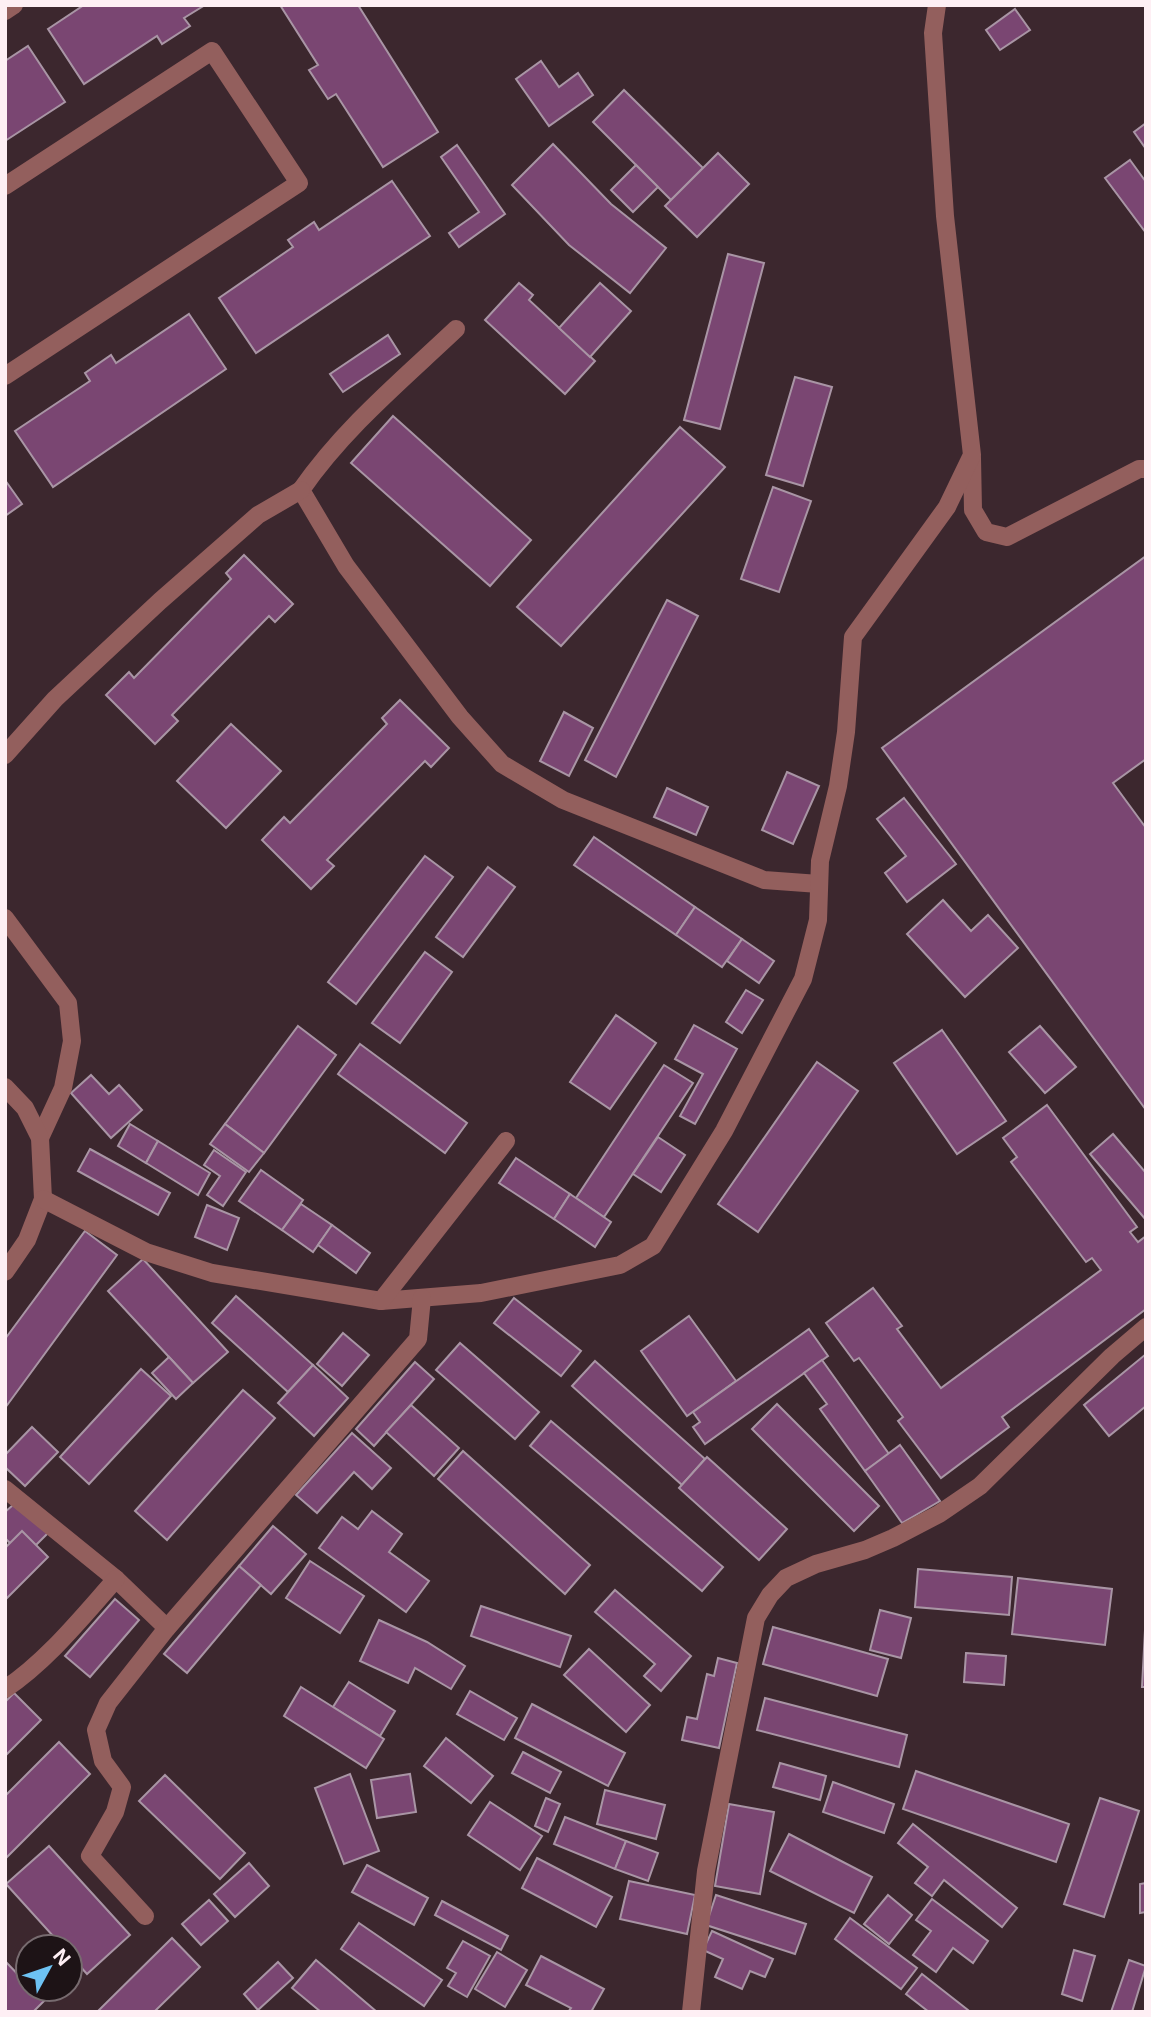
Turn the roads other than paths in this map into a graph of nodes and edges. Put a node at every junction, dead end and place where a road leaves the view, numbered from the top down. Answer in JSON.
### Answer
{"nodes":[{"id":1,"x":13,"y":5,"type":"edge"},
{"id":2,"x":937,"y":5,"type":"edge"},
{"id":3,"x":5,"y":11,"type":"edge"},
{"id":4,"x":5,"y":186,"type":"edge"},
{"id":5,"x":456,"y":329,"type":"dead end"},
{"id":6,"x":5,"y":376,"type":"edge"},
{"id":7,"x":972,"y":455,"type":"junction"},
{"id":8,"x":1143,"y":468,"type":"edge"},
{"id":9,"x":301,"y":490,"type":"junction"},
{"id":10,"x":5,"y":755,"type":"edge"},
{"id":11,"x":819,"y":884,"type":"junction"},
{"id":12,"x":5,"y":918,"type":"edge"},
{"id":13,"x":5,"y":1087,"type":"edge"},
{"id":14,"x":40,"y":1138,"type":"junction"},
{"id":15,"x":506,"y":1141,"type":"dead end"},
{"id":16,"x":43,"y":1199,"type":"junction"},
{"id":17,"x":5,"y":1272,"type":"edge"},
{"id":18,"x":422,"y":1298,"type":"junction"},
{"id":19,"x":381,"y":1301,"type":"junction"},
{"id":20,"x":1146,"y":1327,"type":"edge"},
{"id":21,"x":5,"y":1489,"type":"edge"},
{"id":22,"x":116,"y":1579,"type":"junction"},
{"id":23,"x":167,"y":1628,"type":"junction"},
{"id":24,"x":5,"y":1689,"type":"edge"},
{"id":25,"x":145,"y":1916,"type":"dead end"},
{"id":26,"x":691,"y":2012,"type":"edge"}],
"edges":[{"from":1,"to":3,"type":"street"},
{"from":2,"to":7,"type":"street"},
{"from":4,"to":6,"type":"street"},
{"from":5,"to":9,"type":"street"},
{"from":7,"to":8,"type":"street"},
{"from":7,"to":11,"type":"street"},
{"from":9,"to":10,"type":"street"},
{"from":9,"to":11,"type":"street"},
{"from":11,"to":18,"type":"street"},
{"from":12,"to":14,"type":"street"},
{"from":13,"to":14,"type":"street"},
{"from":14,"to":16,"type":"street"},
{"from":15,"to":19,"type":"street"},
{"from":16,"to":17,"type":"street"},
{"from":16,"to":19,"type":"street"},
{"from":18,"to":19,"type":"street"},
{"from":18,"to":23,"type":"street"},
{"from":20,"to":26,"type":"street"},
{"from":21,"to":22,"type":"street"},
{"from":22,"to":23,"type":"street"},
{"from":22,"to":24,"type":"street"},
{"from":23,"to":25,"type":"street"}]}
